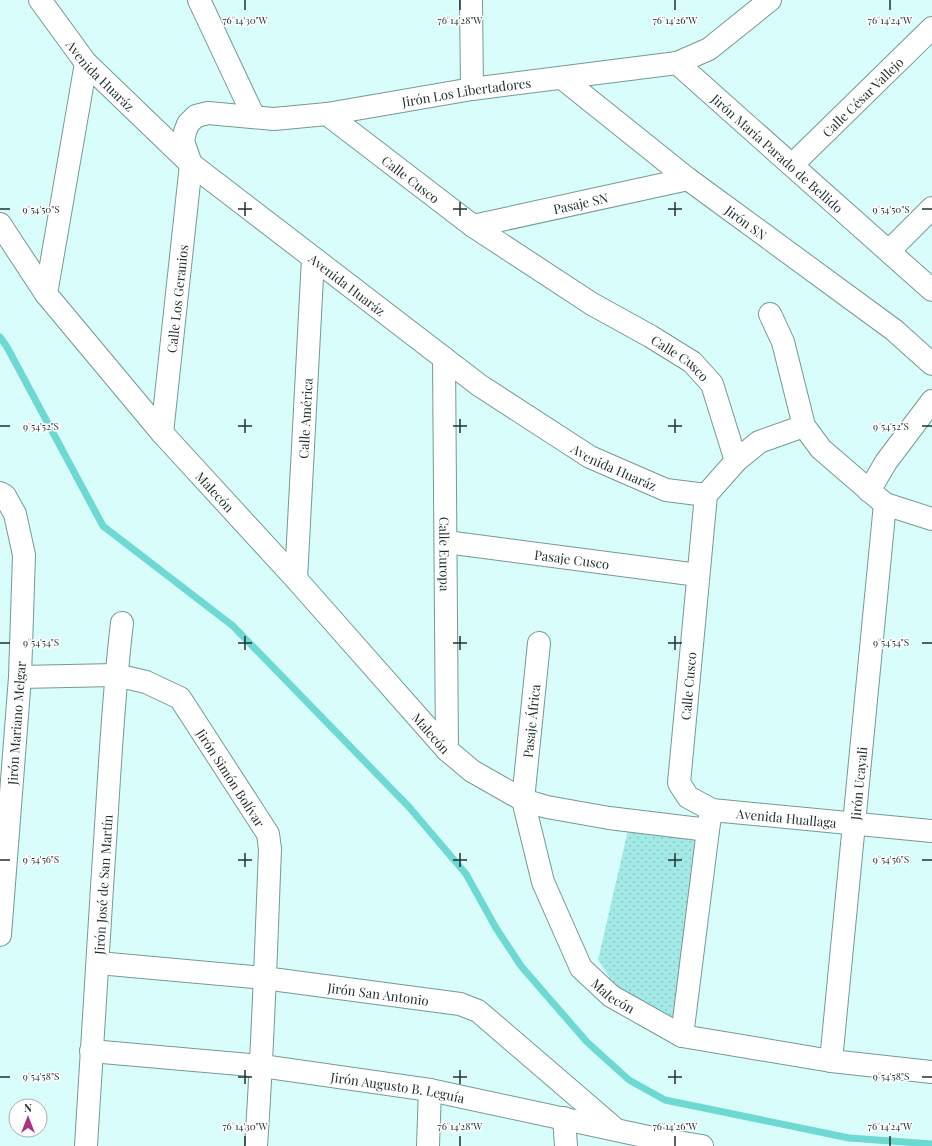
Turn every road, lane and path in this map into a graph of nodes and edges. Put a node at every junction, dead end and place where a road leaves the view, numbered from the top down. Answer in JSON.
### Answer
{"nodes":[{"id":1,"x":40,"y":0,"type":"edge"},
{"id":2,"x":199,"y":0,"type":"edge"},
{"id":3,"x":471,"y":0,"type":"edge"},
{"id":4,"x":770,"y":0,"type":"edge"},
{"id":5,"x":932,"y":28,"type":"edge"},
{"id":6,"x":86,"y":63,"type":"junction"},
{"id":7,"x":677,"y":63,"type":"junction"},
{"id":8,"x":562,"y":78,"type":"junction"},
{"id":9,"x":472,"y":89,"type":"junction"},
{"id":10,"x":327,"y":114,"type":"junction"},
{"id":11,"x":254,"y":117,"type":"junction"},
{"id":12,"x":191,"y":164,"type":"junction"},
{"id":13,"x":792,"y":165,"type":"junction"},
{"id":14,"x":688,"y":179,"type":"junction"},
{"id":15,"x":932,"y":208,"type":"edge"},
{"id":16,"x":0,"y":224,"type":"edge"},
{"id":17,"x":474,"y":226,"type":"junction"},
{"id":18,"x":889,"y":251,"type":"junction"},
{"id":19,"x":313,"y":258,"type":"junction"},
{"id":20,"x":932,"y":290,"type":"edge"},
{"id":21,"x":46,"y":294,"type":"junction"},
{"id":22,"x":770,"y":314,"type":"dead end"},
{"id":23,"x":444,"y":358,"type":"junction"},
{"id":24,"x":932,"y":364,"type":"edge"},
{"id":25,"x":932,"y":401,"type":"edge"},
{"id":26,"x":804,"y":426,"type":"junction"},
{"id":27,"x":162,"y":433,"type":"junction"},
{"id":28,"x":736,"y":461,"type":"junction"},
{"id":29,"x":0,"y":493,"type":"edge"},
{"id":30,"x":706,"y":495,"type":"junction"},
{"id":31,"x":877,"y":498,"type":"junction"},
{"id":32,"x":932,"y":519,"type":"edge"},
{"id":33,"x":446,"y":542,"type":"junction"},
{"id":34,"x":698,"y":575,"type":"junction"},
{"id":35,"x":296,"y":579,"type":"junction"},
{"id":36,"x":122,"y":623,"type":"dead end"},
{"id":37,"x":539,"y":643,"type":"dead end"},
{"id":38,"x":116,"y":675,"type":"junction"},
{"id":39,"x":20,"y":677,"type":"junction"},
{"id":40,"x":447,"y":750,"type":"junction"},
{"id":41,"x":523,"y":800,"type":"junction"},
{"id":42,"x":710,"y":820,"type":"junction"},
{"id":43,"x":854,"y":823,"type":"junction"},
{"id":44,"x":932,"y":831,"type":"edge"},
{"id":45,"x":0,"y":935,"type":"edge"},
{"id":46,"x":98,"y":964,"type":"junction"},
{"id":47,"x":264,"y":978,"type":"junction"},
{"id":48,"x":682,"y":1036,"type":"junction"},
{"id":49,"x":91,"y":1051,"type":"junction"},
{"id":50,"x":832,"y":1062,"type":"junction"},
{"id":51,"x":262,"y":1066,"type":"junction"},
{"id":52,"x":932,"y":1072,"type":"edge"},
{"id":53,"x":430,"y":1090,"type":"junction"},
{"id":54,"x":564,"y":1118,"type":"junction"},
{"id":55,"x":616,"y":1129,"type":"junction"},
{"id":56,"x":654,"y":1142,"type":"edge"},
{"id":57,"x":86,"y":1146,"type":"edge"},
{"id":58,"x":256,"y":1146,"type":"edge"},
{"id":59,"x":428,"y":1146,"type":"edge"},
{"id":60,"x":566,"y":1146,"type":"edge"},
{"id":61,"x":702,"y":1146,"type":"edge"}],
"edges":[{"from":1,"to":6,"type":"street","name":"Avenida Huaráz"},
{"from":2,"to":11,"type":"street"},
{"from":3,"to":9,"type":"street"},
{"from":4,"to":7,"type":"street","name":"Jirón Los Libertadores"},
{"from":5,"to":13,"type":"street","name":"Calle César Vallejo"},
{"from":6,"to":12,"type":"street","name":"Avenida Huaráz"},
{"from":6,"to":21,"type":"street"},
{"from":7,"to":8,"type":"street","name":"Jirón Los Libertadores"},
{"from":7,"to":13,"type":"street","name":"Jirón María Parado de Bellido"},
{"from":8,"to":9,"type":"street","name":"Jirón Los Libertadores"},
{"from":8,"to":14,"type":"street","name":"Jirón SN"},
{"from":9,"to":10,"type":"street","name":"Jirón Los Libertadores"},
{"from":10,"to":11,"type":"street","name":"Jirón Los Libertadores"},
{"from":10,"to":17,"type":"street","name":"Calle Cusco"},
{"from":11,"to":12,"type":"street","name":"Jirón Los Libertadores"},
{"from":12,"to":19,"type":"street","name":"Avenida Huaráz"},
{"from":12,"to":27,"type":"street","name":"Calle Los Geranios"},
{"from":13,"to":18,"type":"street","name":"Jirón María Parado de Bellido"},
{"from":14,"to":17,"type":"street","name":"Pasaje SN"},
{"from":14,"to":24,"type":"street","name":"Jirón SN"},
{"from":15,"to":18,"type":"street"},
{"from":16,"to":21,"type":"street","name":"Malecón"},
{"from":17,"to":28,"type":"street","name":"Calle Cusco"},
{"from":18,"to":20,"type":"street","name":"Jirón María Parado de Bellido"},
{"from":19,"to":23,"type":"street","name":"Avenida Huaráz"},
{"from":19,"to":35,"type":"street","name":"Calle América"},
{"from":21,"to":27,"type":"street","name":"Malecón"},
{"from":22,"to":26,"type":"street"},
{"from":23,"to":30,"type":"street","name":"Avenida Huaráz"},
{"from":23,"to":33,"type":"street","name":"Calle Europa"},
{"from":25,"to":31,"type":"street","name":"Jirón Ucayali"},
{"from":26,"to":28,"type":"street"},
{"from":26,"to":31,"type":"street"},
{"from":27,"to":35,"type":"street","name":"Malecón"},
{"from":28,"to":30,"type":"street"},
{"from":29,"to":39,"type":"street","name":"Jirón Mariano Melgar"},
{"from":30,"to":34,"type":"street","name":"Calle Cusco"},
{"from":31,"to":32,"type":"street"},
{"from":31,"to":43,"type":"street","name":"Jirón Ucayali"},
{"from":33,"to":34,"type":"street","name":"Pasaje Cusco"},
{"from":33,"to":40,"type":"street","name":"Calle Europa"},
{"from":34,"to":42,"type":"street","name":"Calle Cusco"},
{"from":35,"to":40,"type":"street","name":"Malecón"},
{"from":36,"to":38,"type":"street","name":"Jirón José de San Martín"},
{"from":37,"to":41,"type":"street","name":"Pasaje África"},
{"from":38,"to":39,"type":"street","name":"Jirón Simón Bolívar"},
{"from":38,"to":46,"type":"street","name":"Jirón José de San Martín"},
{"from":38,"to":47,"type":"street","name":"Jirón Simón Bolívar"},
{"from":39,"to":45,"type":"street","name":"Jirón Mariano Melgar"},
{"from":40,"to":41,"type":"street","name":"Malecón"},
{"from":41,"to":42,"type":"street","name":"Avenida Huallaga"},
{"from":41,"to":48,"type":"street","name":"Malecón"},
{"from":42,"to":43,"type":"street","name":"Avenida Huallaga"},
{"from":42,"to":48,"type":"street"},
{"from":43,"to":44,"type":"street","name":"Avenida Huallaga"},
{"from":43,"to":50,"type":"street","name":"Jirón Ucayali"},
{"from":46,"to":47,"type":"street","name":"Jirón San Antonio"},
{"from":46,"to":49,"type":"street","name":"Jirón José de San Martín"},
{"from":47,"to":51,"type":"street","name":"Jirón Simón Bolívar"},
{"from":47,"to":55,"type":"street","name":"Jirón San Antonio"},
{"from":48,"to":50,"type":"street","name":"Malecón"},
{"from":49,"to":51,"type":"street","name":"Jirón Augusto B. Leguía"},
{"from":49,"to":57,"type":"street","name":"Jirón José de San Martín"},
{"from":50,"to":52,"type":"street","name":"Malecón"},
{"from":51,"to":53,"type":"street","name":"Jirón Augusto B. Leguía"},
{"from":51,"to":58,"type":"street","name":"Jirón Simón Bolívar"},
{"from":53,"to":54,"type":"street","name":"Jirón Augusto B. Leguía"},
{"from":53,"to":59,"type":"street"},
{"from":54,"to":55,"type":"street","name":"Jirón Augusto B. Leguía"},
{"from":54,"to":60,"type":"street"},
{"from":55,"to":56,"type":"street","name":"Jirón Augusto B. Leguía"},
{"from":56,"to":61,"type":"street","name":"Jirón Augusto B. Leguía"}]}
